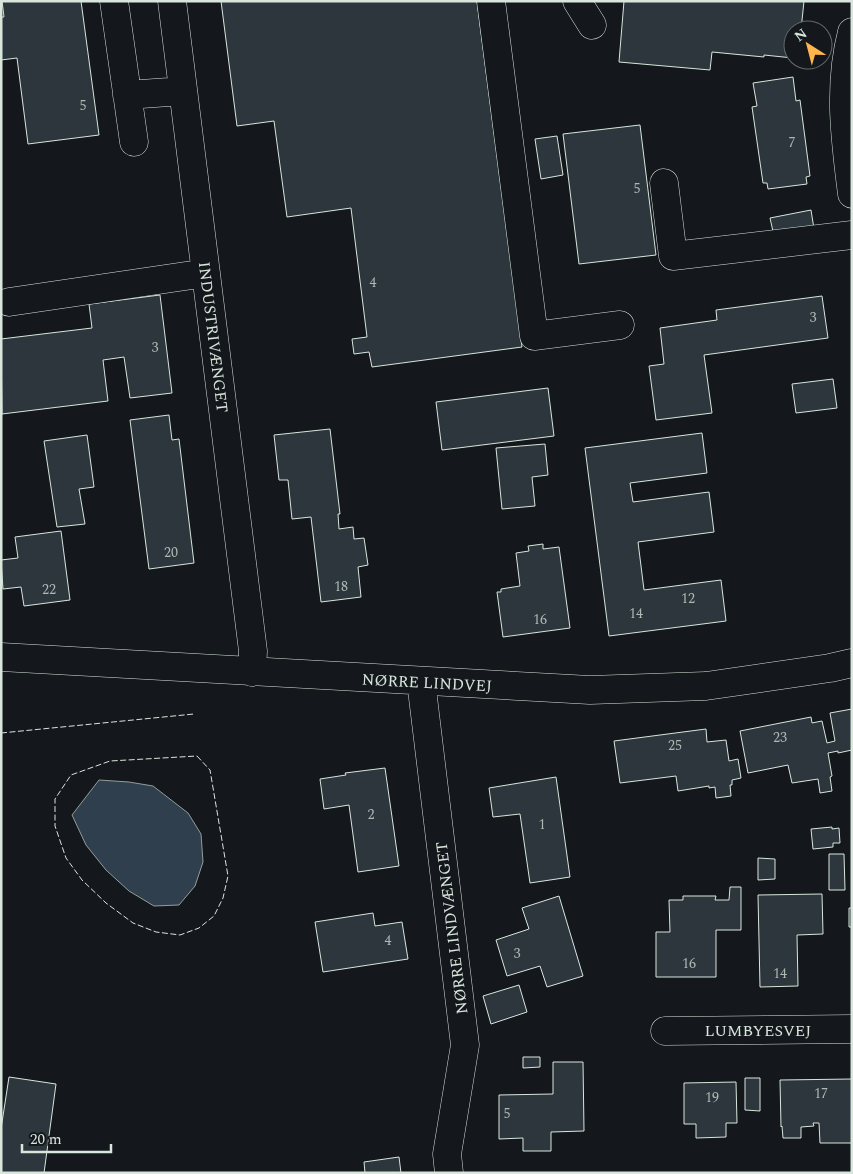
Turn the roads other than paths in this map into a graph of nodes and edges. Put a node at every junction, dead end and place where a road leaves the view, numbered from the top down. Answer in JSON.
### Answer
{"nodes":[{"id":1,"x":114,"y":1,"type":"edge"},
{"id":2,"x":172,"y":1,"type":"edge"},
{"id":3,"x":491,"y":1,"type":"edge"},
{"id":4,"x":577,"y":1,"type":"edge"},
{"id":5,"x":592,"y":25,"type":"dead end"},
{"id":6,"x":852,"y":32,"type":"edge"},
{"id":7,"x":183,"y":91,"type":"junction"},
{"id":8,"x":127,"y":95,"type":"junction"},
{"id":9,"x":134,"y":142,"type":"dead end"},
{"id":10,"x":664,"y":183,"type":"dead end"},
{"id":11,"x":852,"y":194,"type":"edge"},
{"id":12,"x":852,"y":236,"type":"edge"},
{"id":13,"x":206,"y":273,"type":"junction"},
{"id":14,"x":9,"y":302,"type":"dead end"},
{"id":15,"x":620,"y":325,"type":"dead end"},
{"id":16,"x":1,"y":657,"type":"edge"},
{"id":17,"x":852,"y":662,"type":"edge"},
{"id":18,"x":252,"y":672,"type":"junction"},
{"id":19,"x":421,"y":682,"type":"junction"},
{"id":20,"x":852,"y":1029,"type":"edge"},
{"id":21,"x":665,"y":1030,"type":"dead end"},
{"id":22,"x":449,"y":1173,"type":"edge"}],
"edges":[{"from":1,"to":8,"type":"street"},
{"from":2,"to":7,"type":"street","name":"INDUSTRIVÆNGET"},
{"from":3,"to":15,"type":"street"},
{"from":4,"to":5,"type":"street"},
{"from":6,"to":11,"type":"street"},
{"from":7,"to":8,"type":"street"},
{"from":7,"to":13,"type":"street","name":"INDUSTRIVÆNGET"},
{"from":8,"to":9,"type":"street"},
{"from":10,"to":12,"type":"street"},
{"from":13,"to":14,"type":"street"},
{"from":13,"to":18,"type":"street","name":"INDUSTRIVÆNGET"},
{"from":16,"to":18,"type":"street","name":"NØRRE LINDVEJ"},
{"from":17,"to":19,"type":"street","name":"NØRRE LINDVEJ"},
{"from":18,"to":19,"type":"street","name":"NØRRE LINDVEJ"},
{"from":19,"to":22,"type":"street","name":"NØRRE LINDVÆNGET"},
{"from":20,"to":21,"type":"street","name":"LUMBYESVEJ"}]}
